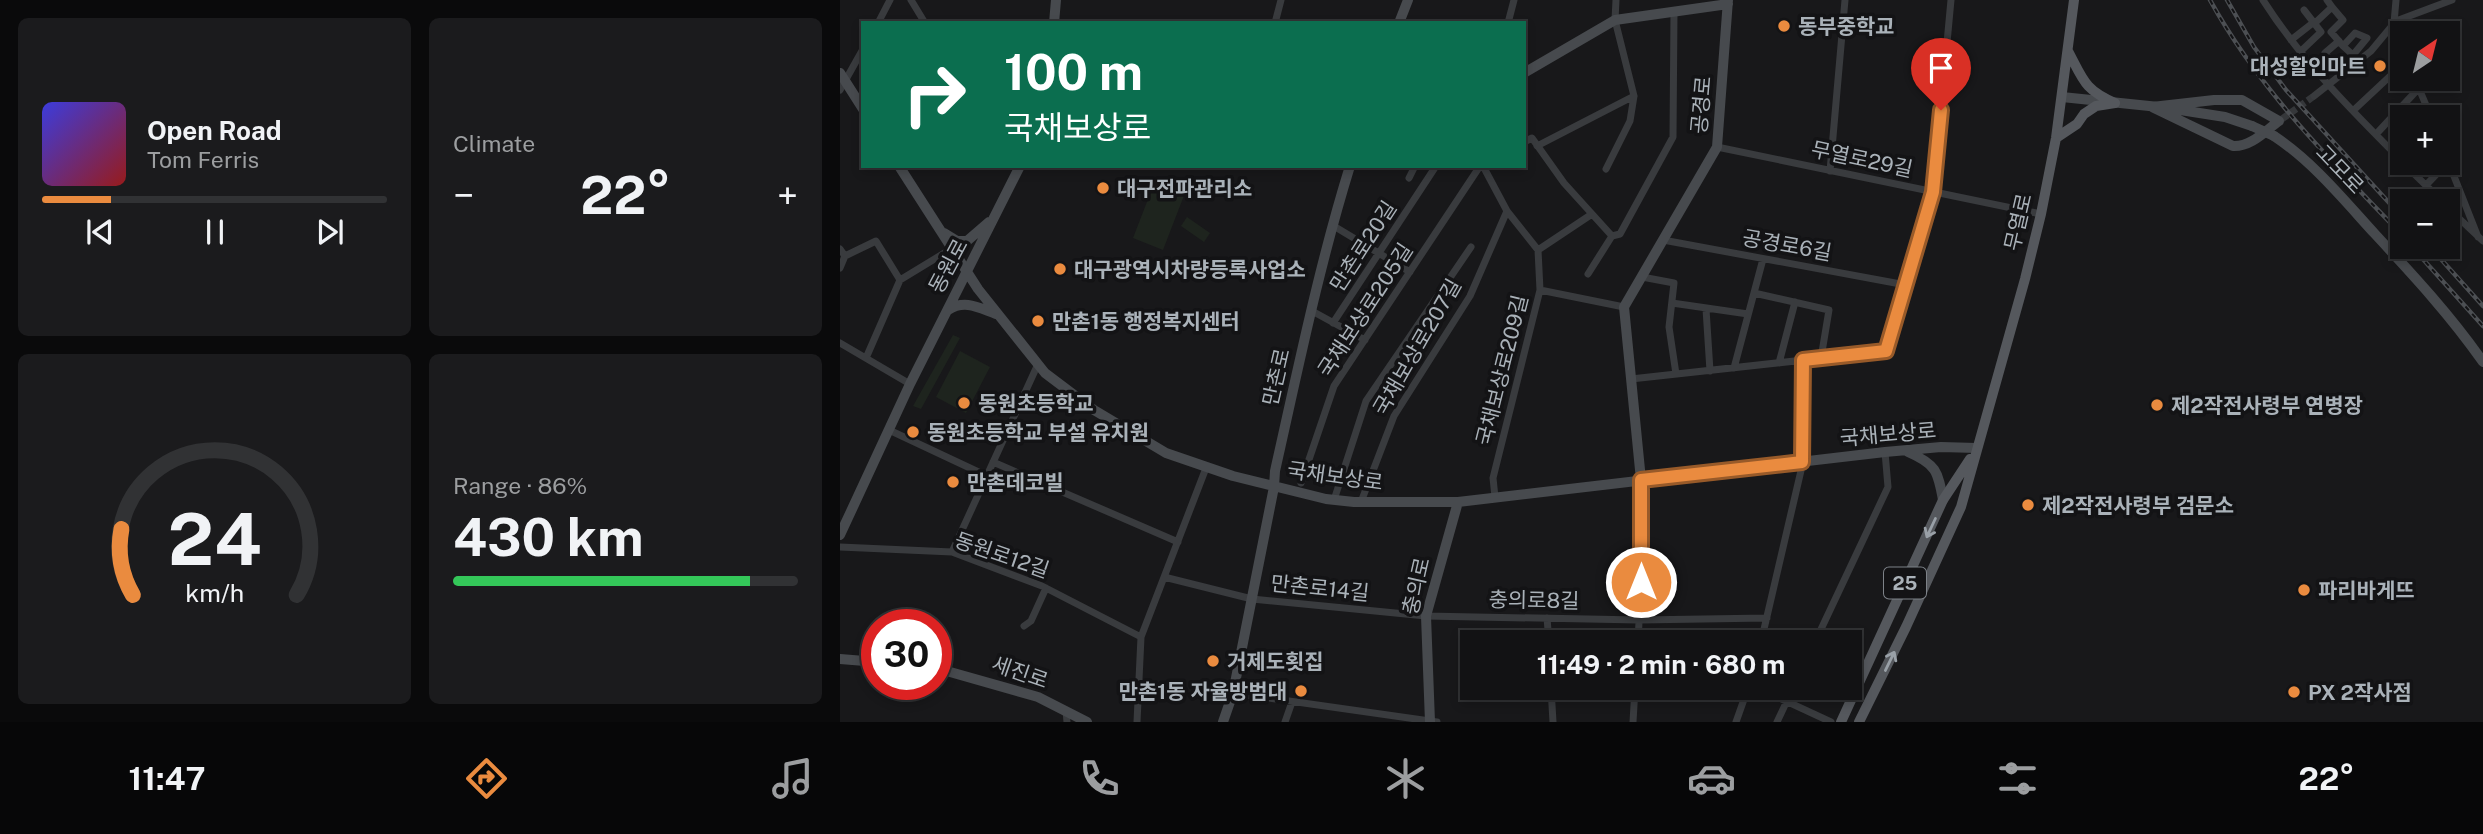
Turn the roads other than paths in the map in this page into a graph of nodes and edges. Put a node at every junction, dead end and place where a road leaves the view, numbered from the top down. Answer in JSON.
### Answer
{"nodes":[{"id":1,"x":890,"y":0,"type":"edge"},
{"id":2,"x":911,"y":0,"type":"edge"},
{"id":3,"x":1056,"y":0,"type":"edge"},
{"id":4,"x":1281,"y":0,"type":"edge"},
{"id":5,"x":1408,"y":0,"type":"edge"},
{"id":6,"x":1514,"y":0,"type":"edge"},
{"id":7,"x":1616,"y":0,"type":"edge"},
{"id":8,"x":1845,"y":0,"type":"edge"},
{"id":9,"x":1950,"y":0,"type":"edge"},
{"id":10,"x":2074,"y":0,"type":"edge"},
{"id":11,"x":2263,"y":0,"type":"edge"},
{"id":12,"x":2327,"y":0,"type":"edge"},
{"id":13,"x":2396,"y":0,"type":"edge"},
{"id":14,"x":2452,"y":0,"type":"edge"},
{"id":15,"x":1728,"y":2,"type":"edge"},
{"id":16,"x":2332,"y":7,"type":"junction"},
{"id":17,"x":2304,"y":10,"type":"dead end"},
{"id":18,"x":1674,"y":12,"type":"junction"},
{"id":19,"x":1615,"y":20,"type":"junction"},
{"id":20,"x":878,"y":21,"type":"edge"},
{"id":21,"x":924,"y":21,"type":"edge"},
{"id":22,"x":1054,"y":21,"type":"edge"},
{"id":23,"x":1276,"y":21,"type":"edge"},
{"id":24,"x":1400,"y":21,"type":"edge"},
{"id":25,"x":1509,"y":21,"type":"edge"},
{"id":26,"x":2394,"y":21,"type":"edge"},
{"id":27,"x":2399,"y":21,"type":"edge"},
{"id":28,"x":2314,"y":22,"type":"junction"},
{"id":29,"x":2390,"y":28,"type":"edge"},
{"id":30,"x":2291,"y":40,"type":"junction"},
{"id":31,"x":2068,"y":51,"type":"junction"},
{"id":32,"x":861,"y":52,"type":"edge"},
{"id":33,"x":2300,"y":52,"type":"junction"},
{"id":34,"x":1526,"y":72,"type":"edge"},
{"id":35,"x":2341,"y":74,"type":"junction"},
{"id":36,"x":2390,"y":76,"type":"edge"},
{"id":37,"x":842,"y":81,"type":"edge"},
{"id":38,"x":2327,"y":86,"type":"junction"},
{"id":39,"x":2416,"y":91,"type":"edge"},
{"id":40,"x":1634,"y":96,"type":"junction"},
{"id":41,"x":2314,"y":96,"type":"tunnel mouth"},
{"id":42,"x":2062,"y":97,"type":"junction"},
{"id":43,"x":2115,"y":103,"type":"junction"},
{"id":44,"x":861,"y":106,"type":"edge"},
{"id":45,"x":2152,"y":107,"type":"junction"},
{"id":46,"x":2356,"y":108,"type":"dead end"},
{"id":47,"x":2379,"y":131,"type":"dead end"},
{"id":48,"x":2056,"y":138,"type":"junction"},
{"id":49,"x":1526,"y":141,"type":"edge"},
{"id":50,"x":1537,"y":146,"type":"junction"},
{"id":51,"x":1717,"y":147,"type":"junction"},
{"id":52,"x":2390,"y":150,"type":"edge"},
{"id":53,"x":900,"y":168,"type":"edge"},
{"id":54,"x":1018,"y":168,"type":"edge"},
{"id":55,"x":1349,"y":168,"type":"edge"},
{"id":56,"x":1414,"y":168,"type":"edge"},
{"id":57,"x":1435,"y":168,"type":"edge"},
{"id":58,"x":1481,"y":168,"type":"edge"},
{"id":59,"x":1483,"y":168,"type":"edge"},
{"id":60,"x":1606,"y":169,"type":"dead end"},
{"id":61,"x":1830,"y":171,"type":"junction"},
{"id":62,"x":2415,"y":175,"type":"edge"},
{"id":63,"x":2436,"y":175,"type":"edge"},
{"id":64,"x":2454,"y":175,"type":"edge"},
{"id":65,"x":1409,"y":178,"type":"dead end"},
{"id":66,"x":2429,"y":182,"type":"dead end"},
{"id":67,"x":2430,"y":189,"type":"edge"},
{"id":68,"x":1933,"y":192,"type":"junction"},
{"id":69,"x":1507,"y":211,"type":"junction"},
{"id":70,"x":997,"y":214,"type":"junction"},
{"id":71,"x":1592,"y":214,"type":"junction"},
{"id":72,"x":2040,"y":214,"type":"junction"},
{"id":73,"x":2460,"y":219,"type":"edge"},
{"id":74,"x":1332,"y":225,"type":"junction"},
{"id":75,"x":940,"y":231,"type":"junction"},
{"id":76,"x":1612,"y":236,"type":"junction"},
{"id":77,"x":2481,"y":239,"type":"edge"},
{"id":78,"x":1663,"y":240,"type":"junction"},
{"id":79,"x":1471,"y":247,"type":"dead end"},
{"id":80,"x":951,"y":249,"type":"junction"},
{"id":81,"x":1538,"y":250,"type":"junction"},
{"id":82,"x":842,"y":253,"type":"edge"},
{"id":83,"x":1381,"y":253,"type":"junction"},
{"id":84,"x":1763,"y":259,"type":"junction"},
{"id":85,"x":840,"y":268,"type":"edge"},
{"id":86,"x":1410,"y":272,"type":"junction"},
{"id":87,"x":967,"y":273,"type":"junction"},
{"id":88,"x":1588,"y":274,"type":"dead end"},
{"id":89,"x":1642,"y":277,"type":"junction"},
{"id":90,"x":900,"y":280,"type":"junction"},
{"id":91,"x":1906,"y":285,"type":"junction"},
{"id":92,"x":1540,"y":289,"type":"junction"},
{"id":93,"x":1754,"y":293,"type":"junction"},
{"id":94,"x":1795,"y":302,"type":"junction"},
{"id":95,"x":1672,"y":303,"type":"junction"},
{"id":96,"x":1624,"y":307,"type":"junction"},
{"id":97,"x":1706,"y":309,"type":"junction"},
{"id":98,"x":1311,"y":311,"type":"junction"},
{"id":99,"x":945,"y":313,"type":"junction"},
{"id":100,"x":1748,"y":314,"type":"junction"},
{"id":101,"x":998,"y":315,"type":"junction"},
{"id":102,"x":1334,"y":323,"type":"junction"},
{"id":103,"x":1365,"y":340,"type":"junction"},
{"id":104,"x":840,"y":343,"type":"edge"},
{"id":105,"x":866,"y":358,"type":"junction"},
{"id":106,"x":1821,"y":358,"type":"junction"},
{"id":107,"x":1803,"y":360,"type":"junction"},
{"id":108,"x":2483,"y":362,"type":"edge"},
{"id":109,"x":1779,"y":363,"type":"junction"},
{"id":110,"x":1038,"y":364,"type":"junction"},
{"id":111,"x":1734,"y":368,"type":"junction"},
{"id":112,"x":1710,"y":371,"type":"junction"},
{"id":113,"x":1676,"y":374,"type":"junction"},
{"id":114,"x":1631,"y":379,"type":"junction"},
{"id":115,"x":910,"y":384,"type":"junction"},
{"id":116,"x":889,"y":430,"type":"junction"},
{"id":117,"x":1978,"y":448,"type":"junction"},
{"id":118,"x":1904,"y":451,"type":"junction"},
{"id":119,"x":1885,"y":452,"type":"junction"},
{"id":120,"x":993,"y":462,"type":"junction"},
{"id":121,"x":1802,"y":462,"type":"junction"},
{"id":122,"x":1206,"y":468,"type":"junction"},
{"id":123,"x":987,"y":476,"type":"junction"},
{"id":124,"x":1641,"y":480,"type":"junction"},
{"id":125,"x":1301,"y":483,"type":"dead end"},
{"id":126,"x":1274,"y":487,"type":"junction"},
{"id":127,"x":1495,"y":497,"type":"junction"},
{"id":128,"x":1334,"y":500,"type":"junction"},
{"id":129,"x":1943,"y":500,"type":"junction"},
{"id":130,"x":1361,"y":502,"type":"junction"},
{"id":131,"x":1458,"y":502,"type":"junction"},
{"id":132,"x":840,"y":535,"type":"edge"},
{"id":133,"x":1178,"y":542,"type":"junction"},
{"id":134,"x":840,"y":547,"type":"edge"},
{"id":135,"x":951,"y":552,"type":"junction"},
{"id":136,"x":1164,"y":577,"type":"junction"},
{"id":137,"x":1046,"y":588,"type":"junction"},
{"id":138,"x":1252,"y":599,"type":"junction"},
{"id":139,"x":1426,"y":616,"type":"junction"},
{"id":140,"x":1547,"y":618,"type":"junction"},
{"id":141,"x":1767,"y":618,"type":"junction"},
{"id":142,"x":1639,"y":620,"type":"junction"},
{"id":143,"x":1024,"y":626,"type":"dead end"},
{"id":144,"x":1548,"y":630,"type":"edge"},
{"id":145,"x":1639,"y":630,"type":"edge"},
{"id":146,"x":1764,"y":630,"type":"edge"},
{"id":147,"x":1821,"y":630,"type":"edge"},
{"id":148,"x":1141,"y":637,"type":"junction"},
{"id":149,"x":840,"y":659,"type":"edge"},
{"id":150,"x":861,"y":661,"type":"edge"},
{"id":151,"x":952,"y":673,"type":"edge"},
{"id":152,"x":1233,"y":693,"type":"junction"},
{"id":153,"x":1552,"y":700,"type":"edge"},
{"id":154,"x":1634,"y":700,"type":"edge"},
{"id":155,"x":1744,"y":700,"type":"edge"},
{"id":156,"x":1783,"y":700,"type":"edge"},
{"id":157,"x":1292,"y":702,"type":"junction"},
{"id":158,"x":1787,"y":702,"type":"junction"},
{"id":159,"x":1066,"y":717,"type":"edge"},
{"id":160,"x":1381,"y":718,"type":"edge"},
{"id":161,"x":1087,"y":722,"type":"edge"},
{"id":162,"x":1138,"y":722,"type":"edge"},
{"id":163,"x":1223,"y":722,"type":"edge"},
{"id":164,"x":1285,"y":722,"type":"edge"},
{"id":165,"x":1430,"y":722,"type":"edge"},
{"id":166,"x":1437,"y":722,"type":"edge"},
{"id":167,"x":1553,"y":722,"type":"edge"},
{"id":168,"x":1633,"y":722,"type":"edge"},
{"id":169,"x":1736,"y":722,"type":"edge"},
{"id":170,"x":1777,"y":722,"type":"edge"},
{"id":171,"x":1831,"y":722,"type":"edge"},
{"id":172,"x":1840,"y":722,"type":"edge"},
{"id":173,"x":1858,"y":722,"type":"edge"}],
"edges":[{"from":1,"to":20,"type":"street"},
{"from":2,"to":21,"type":"street"},
{"from":3,"to":22,"type":"main road"},
{"from":4,"to":23,"type":"street"},
{"from":5,"to":24,"type":"main road"},
{"from":6,"to":25,"type":"street"},
{"from":7,"to":19,"type":"street"},
{"from":8,"to":61,"type":"street"},
{"from":9,"to":68,"type":"street"},
{"from":10,"to":31,"type":"main road","name":"무열로","number":"25"},
{"from":11,"to":30,"type":"street"},
{"from":12,"to":16,"type":"street"},
{"from":13,"to":26,"type":"street"},
{"from":14,"to":27,"type":"street"},
{"from":15,"to":18,"type":"main road"},
{"from":15,"to":51,"type":"main road","name":"공경로"},
{"from":16,"to":28,"type":"street"},
{"from":16,"to":35,"type":"street"},
{"from":17,"to":28,"type":"street"},
{"from":18,"to":19,"type":"main road"},
{"from":18,"to":76,"type":"street"},
{"from":19,"to":34,"type":"main road"},
{"from":19,"to":40,"type":"street"},
{"from":28,"to":30,"type":"street"},
{"from":28,"to":33,"type":"street"},
{"from":29,"to":35,"type":"street"},
{"from":30,"to":33,"type":"street"},
{"from":31,"to":42,"type":"main road","name":"무열로","number":"25"},
{"from":31,"to":43,"type":"main road"},
{"from":32,"to":37,"type":"street"},
{"from":33,"to":38,"type":"street"},
{"from":35,"to":38,"type":"street"},
{"from":36,"to":46,"type":"street"},
{"from":37,"to":44,"type":"main road"},
{"from":38,"to":41,"type":"street"},
{"from":38,"to":52,"type":"street"},
{"from":39,"to":47,"type":"street"},
{"from":40,"to":50,"type":"street"},
{"from":40,"to":60,"type":"street"},
{"from":42,"to":43,"type":"main road"},
{"from":42,"to":48,"type":"main road","name":"무열로","number":"25"},
{"from":43,"to":45,"type":"main road"},
{"from":43,"to":48,"type":"main road"},
{"from":45,"to":45,"type":"main road"},
{"from":45,"to":108,"type":"main road","name":"고모로","bridge":true},
{"from":48,"to":72,"type":"main road","name":"무열로","number":"25"},
{"from":49,"to":50,"type":"street"},
{"from":50,"to":71,"type":"street"},
{"from":51,"to":61,"type":"street","name":"무열로29길"},
{"from":51,"to":78,"type":"main road","name":"공경로"},
{"from":53,"to":75,"type":"main road","name":"국채보상로"},
{"from":54,"to":70,"type":"main road","name":"동원로"},
{"from":55,"to":74,"type":"main road","name":"만촌로"},
{"from":56,"to":65,"type":"street","name":"만촌로20길"},
{"from":57,"to":83,"type":"street","name":"만촌로20길"},
{"from":58,"to":86,"type":"street","name":"국채보상로205길"},
{"from":59,"to":69,"type":"street"},
{"from":61,"to":68,"type":"street","name":"무열로29길"},
{"from":62,"to":67,"type":"street"},
{"from":63,"to":66,"type":"street"},
{"from":64,"to":77,"type":"street"},
{"from":68,"to":72,"type":"street","name":"무열로29길"},
{"from":68,"to":91,"type":"street"},
{"from":69,"to":81,"type":"street"},
{"from":69,"to":130,"type":"street","name":"국채보상로207길"},
{"from":70,"to":75,"type":"main road"},
{"from":70,"to":87,"type":"main road","name":"동원로"},
{"from":71,"to":76,"type":"street"},
{"from":71,"to":81,"type":"street"},
{"from":72,"to":117,"type":"main road","name":"무열로","number":"25"},
{"from":73,"to":77,"type":"street"},
{"from":74,"to":83,"type":"street"},
{"from":74,"to":98,"type":"main road","name":"만촌로"},
{"from":75,"to":80,"type":"main road","name":"국채보상로"},
{"from":76,"to":88,"type":"street"},
{"from":78,"to":84,"type":"street","name":"공경로6길"},
{"from":78,"to":89,"type":"main road","name":"공경로"},
{"from":79,"to":128,"type":"street","name":"국채보상로207길"},
{"from":80,"to":87,"type":"main road","name":"국채보상로"},
{"from":80,"to":90,"type":"street"},
{"from":81,"to":92,"type":"street","name":"국채보상로209길"},
{"from":82,"to":85,"type":"street"},
{"from":82,"to":90,"type":"street"},
{"from":83,"to":86,"type":"street"},
{"from":83,"to":102,"type":"street","name":"만촌로20길"},
{"from":84,"to":91,"type":"street","name":"공경로6길"},
{"from":84,"to":93,"type":"street"},
{"from":86,"to":103,"type":"street","name":"국채보상로205길"},
{"from":87,"to":99,"type":"main road","name":"동원로"},
{"from":87,"to":101,"type":"main road","name":"국채보상로"},
{"from":89,"to":95,"type":"street"},
{"from":89,"to":96,"type":"main road","name":"공경로"},
{"from":90,"to":105,"type":"street"},
{"from":91,"to":106,"type":"street"},
{"from":92,"to":96,"type":"street"},
{"from":92,"to":127,"type":"street","name":"국채보상로209길"},
{"from":93,"to":94,"type":"street"},
{"from":93,"to":100,"type":"street"},
{"from":94,"to":106,"type":"street"},
{"from":94,"to":109,"type":"street"},
{"from":95,"to":97,"type":"street"},
{"from":95,"to":113,"type":"street"},
{"from":96,"to":114,"type":"main road"},
{"from":97,"to":100,"type":"street"},
{"from":97,"to":112,"type":"street"},
{"from":98,"to":102,"type":"street","name":"만촌로20길"},
{"from":98,"to":126,"type":"main road","name":"만촌로"},
{"from":99,"to":101,"type":"main road"},
{"from":99,"to":115,"type":"main road","name":"동원로"},
{"from":100,"to":111,"type":"street"},
{"from":101,"to":110,"type":"main road","name":"국채보상로"},
{"from":102,"to":103,"type":"street"},
{"from":103,"to":125,"type":"street","name":"국채보상로205길"},
{"from":104,"to":105,"type":"street"},
{"from":105,"to":115,"type":"street"},
{"from":106,"to":107,"type":"street"},
{"from":107,"to":109,"type":"street"},
{"from":107,"to":121,"type":"street"},
{"from":109,"to":111,"type":"street"},
{"from":110,"to":120,"type":"street"},
{"from":110,"to":122,"type":"main road","name":"국채보상로"},
{"from":111,"to":112,"type":"street"},
{"from":112,"to":113,"type":"street"},
{"from":113,"to":114,"type":"street"},
{"from":114,"to":124,"type":"main road"},
{"from":115,"to":116,"type":"main road","name":"동원로"},
{"from":116,"to":123,"type":"street"},
{"from":116,"to":132,"type":"main road","name":"동원로"},
{"from":117,"to":118,"type":"main road","name":"국채보상로"},
{"from":117,"to":129,"type":"main road","name":"무열로","number":"25"},
{"from":173,"to":117,"type":"main road","name":"무열로","one_way":true},
{"from":118,"to":119,"type":"main road","name":"국채보상로"},
{"from":118,"to":129,"type":"main road"},
{"from":119,"to":121,"type":"main road","name":"국채보상로"},
{"from":119,"to":147,"type":"street"},
{"from":120,"to":123,"type":"street"},
{"from":120,"to":133,"type":"street"},
{"from":121,"to":124,"type":"main road","name":"국채보상로"},
{"from":121,"to":141,"type":"street"},
{"from":122,"to":126,"type":"main road","name":"국채보상로"},
{"from":122,"to":133,"type":"street"},
{"from":123,"to":135,"type":"street"},
{"from":124,"to":127,"type":"main road","name":"국채보상로"},
{"from":124,"to":142,"type":"street"},
{"from":126,"to":128,"type":"main road","name":"국채보상로"},
{"from":126,"to":138,"type":"main road","name":"만촌로"},
{"from":127,"to":131,"type":"main road","name":"국채보상로"},
{"from":128,"to":130,"type":"main road","name":"국채보상로"},
{"from":129,"to":172,"type":"main road","name":"무열로","number":"25","one_way":true},
{"from":130,"to":131,"type":"main road","name":"국채보상로"},
{"from":131,"to":139,"type":"main road","name":"충의로"},
{"from":133,"to":136,"type":"street"},
{"from":134,"to":135,"type":"street","name":"동원로12길"},
{"from":135,"to":137,"type":"street","name":"동원로12길"},
{"from":136,"to":138,"type":"street"},
{"from":136,"to":148,"type":"street"},
{"from":137,"to":143,"type":"street"},
{"from":137,"to":148,"type":"street","name":"동원로12길"},
{"from":138,"to":139,"type":"street","name":"만촌로14길"},
{"from":138,"to":152,"type":"main road","name":"만촌로"},
{"from":139,"to":140,"type":"street","name":"충의로8길"},
{"from":139,"to":165,"type":"main road","name":"충의로"},
{"from":140,"to":142,"type":"street","name":"충의로8길"},
{"from":140,"to":144,"type":"street"},
{"from":141,"to":142,"type":"street","name":"충의로8길"},
{"from":141,"to":146,"type":"street"},
{"from":142,"to":145,"type":"street"},
{"from":148,"to":162,"type":"street"},
{"from":149,"to":150,"type":"main road"},
{"from":151,"to":159,"type":"main road","name":"세진로"},
{"from":152,"to":157,"type":"street"},
{"from":152,"to":163,"type":"main road","name":"만촌로"},
{"from":153,"to":167,"type":"street"},
{"from":154,"to":168,"type":"street"},
{"from":155,"to":169,"type":"street"},
{"from":156,"to":158,"type":"street"},
{"from":157,"to":160,"type":"street"},
{"from":157,"to":164,"type":"street"},
{"from":158,"to":170,"type":"street"},
{"from":158,"to":171,"type":"street"},
{"from":159,"to":161,"type":"main road","name":"세진로"},
{"from":160,"to":165,"type":"street"},
{"from":165,"to":166,"type":"street"}]}
